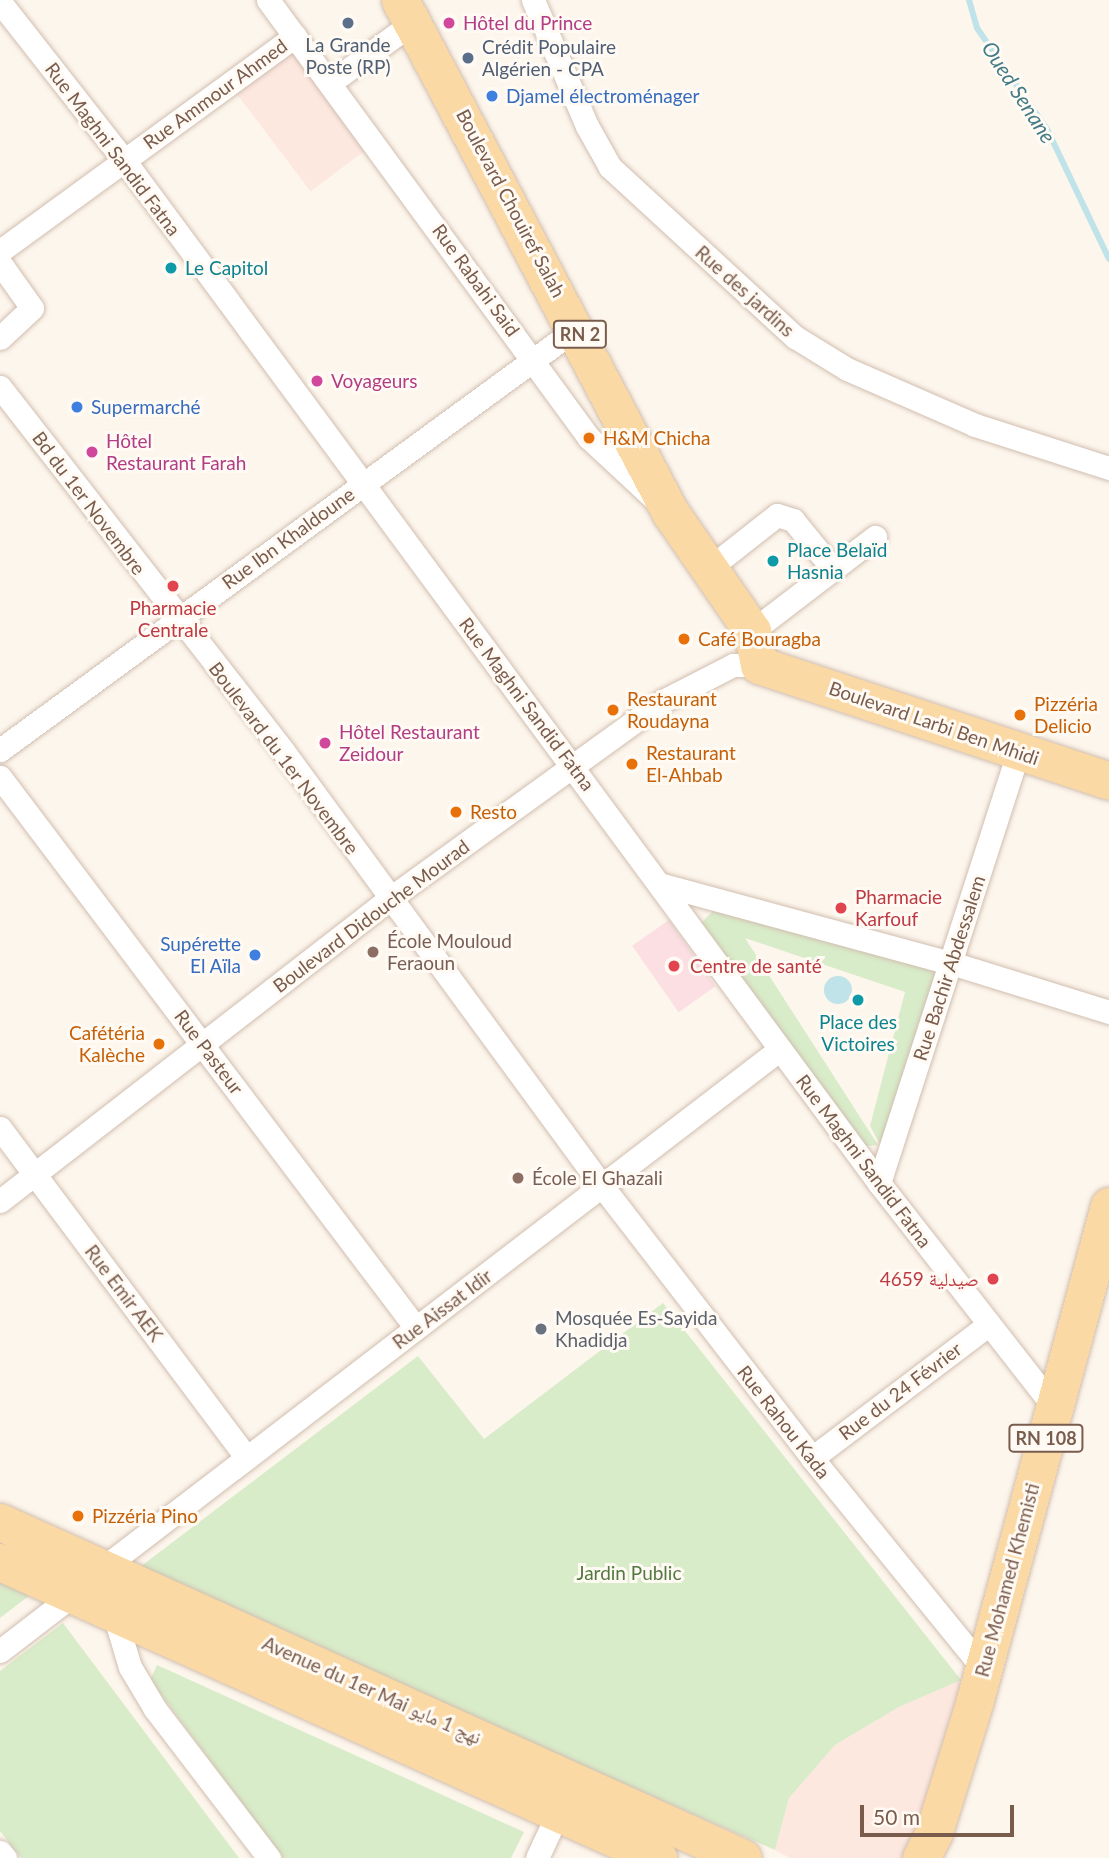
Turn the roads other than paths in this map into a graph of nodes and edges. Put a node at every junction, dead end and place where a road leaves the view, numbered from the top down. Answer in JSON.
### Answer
{"nodes":[{"id":1,"x":268,"y":0,"type":"edge"},
{"id":2,"x":533,"y":0,"type":"edge"},
{"id":3,"x":0,"y":2,"type":"edge"},
{"id":4,"x":408,"y":11,"type":"edge"},
{"id":5,"x":295,"y":36,"type":"junction"},
{"id":6,"x":331,"y":82,"type":"junction"},
{"id":7,"x":124,"y":160,"type":"junction"},
{"id":8,"x":0,"y":251,"type":"edge"},
{"id":9,"x":0,"y":264,"type":"edge"},
{"id":10,"x":577,"y":328,"type":"junction"},
{"id":11,"x":0,"y":338,"type":"edge"},
{"id":12,"x":534,"y":360,"type":"junction"},
{"id":13,"x":0,"y":387,"type":"edge"},
{"id":14,"x":1109,"y":468,"type":"edge"},
{"id":15,"x":362,"y":483,"type":"junction"},
{"id":16,"x":670,"y":512,"type":"junction"},
{"id":17,"x":874,"y":537,"type":"dead end"},
{"id":18,"x":833,"y":569,"type":"junction"},
{"id":19,"x":707,"y":570,"type":"junction"},
{"id":20,"x":177,"y":620,"type":"junction"},
{"id":21,"x":755,"y":648,"type":"junction"},
{"id":22,"x":0,"y":750,"type":"edge"},
{"id":23,"x":1018,"y":753,"type":"junction"},
{"id":24,"x":573,"y":766,"type":"junction"},
{"id":25,"x":0,"y":776,"type":"edge"},
{"id":26,"x":1109,"y":781,"type":"edge"},
{"id":27,"x":663,"y":885,"type":"junction"},
{"id":28,"x":389,"y":898,"type":"junction"},
{"id":29,"x":951,"y":963,"type":"junction"},
{"id":30,"x":1109,"y":1012,"type":"edge"},
{"id":31,"x":204,"y":1046,"type":"junction"},
{"id":32,"x":780,"y":1049,"type":"junction"},
{"id":33,"x":0,"y":1128,"type":"edge"},
{"id":34,"x":35,"y":1175,"type":"junction"},
{"id":35,"x":879,"y":1183,"type":"junction"},
{"id":36,"x":602,"y":1186,"type":"junction"},
{"id":37,"x":0,"y":1201,"type":"edge"},
{"id":38,"x":1109,"y":1206,"type":"edge"},
{"id":39,"x":989,"y":1324,"type":"junction"},
{"id":40,"x":416,"y":1328,"type":"junction"},
{"id":41,"x":1054,"y":1407,"type":"junction"},
{"id":42,"x":247,"y":1458,"type":"junction"},
{"id":43,"x":811,"y":1458,"type":"junction"},
{"id":44,"x":4,"y":1520,"type":"edge"},
{"id":45,"x":0,"y":1562,"type":"edge"},
{"id":46,"x":103,"y":1568,"type":"junction"},
{"id":47,"x":73,"y":1595,"type":"junction"},
{"id":48,"x":114,"y":1614,"type":"junction"},
{"id":49,"x":0,"y":1651,"type":"edge"},
{"id":50,"x":984,"y":1670,"type":"junction"},
{"id":51,"x":558,"y":1812,"type":"junction"},
{"id":52,"x":928,"y":1849,"type":"edge"},
{"id":53,"x":0,"y":1852,"type":"edge"},
{"id":54,"x":5,"y":1858,"type":"edge"},
{"id":55,"x":269,"y":1858,"type":"edge"},
{"id":56,"x":537,"y":1858,"type":"edge"},
{"id":57,"x":658,"y":1858,"type":"edge"},
{"id":58,"x":743,"y":1858,"type":"edge"}],
"edges":[{"from":1,"to":5,"type":"street","name":"Rue Rabahi Said"},
{"from":2,"to":14,"type":"street","name":"Rue des jardins"},
{"from":3,"to":7,"type":"street","name":"Rue Maghni Sandid Fatna"},
{"from":4,"to":6,"type":"street"},
{"from":4,"to":10,"type":"main road","name":"Boulevard Chouiref Salah","number":"RN 2"},
{"from":5,"to":6,"type":"street","name":"Rue Rabahi Said"},
{"from":5,"to":7,"type":"street","name":"Rue Ammour Ahmed"},
{"from":6,"to":12,"type":"street","name":"Rue Rabahi Said"},
{"from":7,"to":8,"type":"street","name":"Rue Ammour Ahmed"},
{"from":7,"to":15,"type":"street","name":"Rue Maghni Sandid Fatna"},
{"from":9,"to":11,"type":"street"},
{"from":10,"to":12,"type":"street","name":"Rue Ibn Khaldoune"},
{"from":10,"to":16,"type":"main road","name":"Boulevard Chouiref Salah","number":"RN 2"},
{"from":12,"to":15,"type":"street","name":"Rue Ibn Khaldoune"},
{"from":12,"to":16,"type":"street","name":"Rue Rabahi Said"},
{"from":13,"to":20,"type":"street","name":"Bd du 1er Novembre"},
{"from":15,"to":20,"type":"street","name":"Rue Ibn Khaldoune"},
{"from":15,"to":24,"type":"street","name":"Rue Maghni Sandid Fatna"},
{"from":16,"to":19,"type":"main road","name":"Boulevard Chouiref Salah","number":"RN 2"},
{"from":17,"to":18,"type":"street"},
{"from":18,"to":19,"type":"street"},
{"from":18,"to":21,"type":"street"},
{"from":19,"to":21,"type":"main road","name":"Boulevard Chouiref Salah","number":"RN 2"},
{"from":20,"to":22,"type":"street","name":"Rue Ibn Khaldoune"},
{"from":20,"to":28,"type":"street","name":"Boulevard du 1er Novembre"},
{"from":21,"to":23,"type":"main road","name":"Boulevard Larbi Ben Mhidi"},
{"from":21,"to":24,"type":"street","name":"Boulevard Didouche Mourad"},
{"from":23,"to":26,"type":"main road","name":"Boulevard Larbi Ben Mhidi"},
{"from":23,"to":29,"type":"street","name":"Rue Bachir Abdessalem"},
{"from":24,"to":27,"type":"street","name":"Rue Maghni Sandid Fatna"},
{"from":24,"to":28,"type":"street","name":"Boulevard Didouche Mourad"},
{"from":25,"to":31,"type":"street","name":"Rue Pasteur"},
{"from":27,"to":29,"type":"street"},
{"from":27,"to":32,"type":"street","name":"Rue Maghni Sandid Fatna"},
{"from":28,"to":31,"type":"street","name":"Boulevard Didouche Mourad"},
{"from":28,"to":36,"type":"street","name":"Rue Rahou Kada"},
{"from":29,"to":30,"type":"street"},
{"from":29,"to":35,"type":"street","name":"Rue Bachir Abdessalem"},
{"from":31,"to":34,"type":"street","name":"Boulevard Didouche Mourad"},
{"from":31,"to":40,"type":"street","name":"Rue Pasteur"},
{"from":32,"to":35,"type":"street","name":"Rue Maghni Sandid Fatna"},
{"from":32,"to":36,"type":"street","name":"Rue Aissat Idir"},
{"from":33,"to":34,"type":"street","name":"Rue Emir AEK"},
{"from":34,"to":37,"type":"street","name":"Boulevard Didouche Mourad"},
{"from":34,"to":42,"type":"street","name":"Rue Emir AEK"},
{"from":35,"to":39,"type":"street","name":"Rue Maghni Sandid Fatna"},
{"from":36,"to":40,"type":"street","name":"Rue Aissat Idir"},
{"from":36,"to":43,"type":"street","name":"Rue Rahou Kada"},
{"from":38,"to":41,"type":"main road","name":"Rue Mohamed Khemisti","number":"RN 108"},
{"from":39,"to":41,"type":"street","name":"Rue Maghni Sandid Fatna"},
{"from":39,"to":43,"type":"street","name":"Rue du 24 Février"},
{"from":40,"to":42,"type":"street","name":"Rue Aissat Idir"},
{"from":41,"to":50,"type":"main road","name":"Rue Mohamed Khemisti","number":"RN 108"},
{"from":42,"to":46,"type":"street","name":"Rue Aissat Idir"},
{"from":43,"to":50,"type":"street","name":"Rue Rahou Kada"},
{"from":44,"to":46,"type":"main road","name":"Avenue du 1er Mai نهج 1 مايو"},
{"from":45,"to":47,"type":"main road","name":"Avenue du 1er Mai نهج 1 مايو"},
{"from":46,"to":47,"type":"main road"},
{"from":46,"to":58,"type":"main road","name":"Avenue du 1er Mai نهج 1 مايو"},
{"from":47,"to":48,"type":"main road","name":"Avenue du 1er Mai نهج 1 مايو"},
{"from":47,"to":49,"type":"street"},
{"from":48,"to":51,"type":"main road","name":"Avenue du 1er Mai نهج 1 مايو"},
{"from":48,"to":55,"type":"street"},
{"from":50,"to":52,"type":"main road","name":"Rue Mohamed Khemisti","number":"RN 108"},
{"from":51,"to":56,"type":"street"},
{"from":51,"to":57,"type":"main road","name":"Avenue du 1er Mai نهج 1 مايو"},
{"from":53,"to":54,"type":"street"}]}
